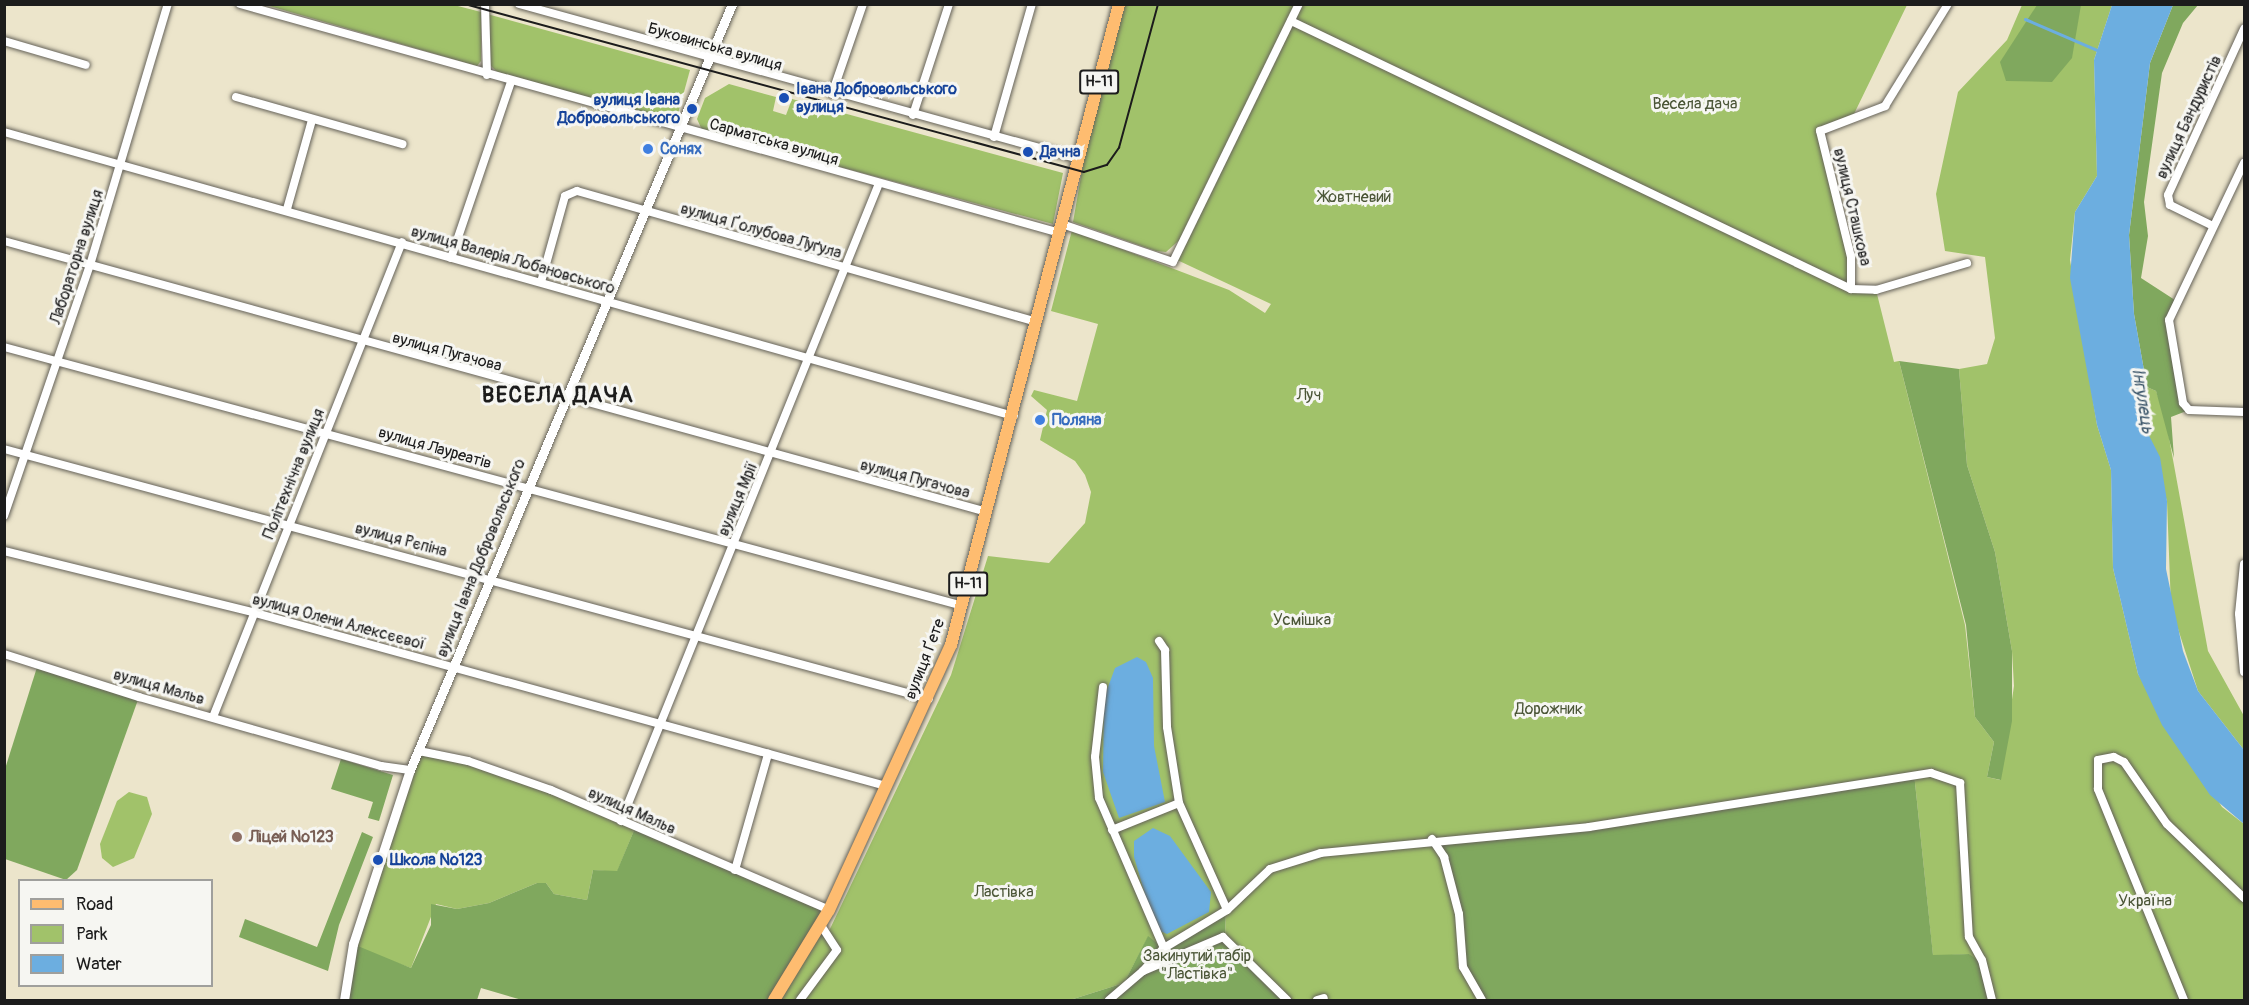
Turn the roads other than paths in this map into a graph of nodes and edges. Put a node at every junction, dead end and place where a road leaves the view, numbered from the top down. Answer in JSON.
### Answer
{"nodes":[{"id":1,"x":168,"y":4,"type":"edge"},
{"id":2,"x":240,"y":4,"type":"edge"},
{"id":3,"x":485,"y":4,"type":"edge"},
{"id":4,"x":519,"y":4,"type":"edge"},
{"id":5,"x":732,"y":4,"type":"edge"},
{"id":6,"x":863,"y":4,"type":"edge"},
{"id":7,"x":949,"y":4,"type":"edge"},
{"id":8,"x":1032,"y":4,"type":"edge"},
{"id":9,"x":1119,"y":4,"type":"edge"},
{"id":10,"x":1299,"y":4,"type":"edge"},
{"id":11,"x":1948,"y":4,"type":"edge"},
{"id":12,"x":1291,"y":21,"type":"junction"},
{"id":13,"x":2244,"y":29,"type":"edge"},
{"id":14,"x":4,"y":41,"type":"edge"},
{"id":15,"x":708,"y":59,"type":"junction"},
{"id":16,"x":86,"y":65,"type":"dead end"},
{"id":17,"x":487,"y":75,"type":"junction"},
{"id":18,"x":511,"y":82,"type":"junction"},
{"id":19,"x":832,"y":94,"type":"junction"},
{"id":20,"x":236,"y":97,"type":"dead end"},
{"id":21,"x":913,"y":115,"type":"junction"},
{"id":22,"x":312,"y":120,"type":"junction"},
{"id":23,"x":679,"y":129,"type":"junction"},
{"id":24,"x":4,"y":132,"type":"edge"},
{"id":25,"x":994,"y":136,"type":"junction"},
{"id":26,"x":402,"y":144,"type":"dead end"},
{"id":27,"x":1079,"y":159,"type":"junction"},
{"id":28,"x":2244,"y":163,"type":"edge"},
{"id":29,"x":120,"y":165,"type":"junction"},
{"id":30,"x":878,"y":186,"type":"junction"},
{"id":31,"x":287,"y":209,"type":"junction"},
{"id":32,"x":645,"y":211,"type":"junction"},
{"id":33,"x":2213,"y":226,"type":"junction"},
{"id":34,"x":1061,"y":228,"type":"junction"},
{"id":35,"x":4,"y":241,"type":"edge"},
{"id":36,"x":402,"y":242,"type":"junction"},
{"id":37,"x":451,"y":258,"type":"junction"},
{"id":38,"x":1967,"y":263,"type":"dead end"},
{"id":39,"x":90,"y":265,"type":"junction"},
{"id":40,"x":844,"y":269,"type":"junction"},
{"id":41,"x":541,"y":282,"type":"junction"},
{"id":42,"x":1851,"y":289,"type":"junction"},
{"id":43,"x":607,"y":302,"type":"junction"},
{"id":44,"x":1037,"y":322,"type":"junction"},
{"id":45,"x":362,"y":343,"type":"junction"},
{"id":46,"x":4,"y":347,"type":"edge"},
{"id":47,"x":807,"y":360,"type":"junction"},
{"id":48,"x":57,"y":361,"type":"junction"},
{"id":49,"x":564,"y":397,"type":"junction"},
{"id":50,"x":2244,"y":412,"type":"edge"},
{"id":51,"x":1014,"y":416,"type":"junction"},
{"id":52,"x":326,"y":432,"type":"junction"},
{"id":53,"x":4,"y":449,"type":"edge"},
{"id":54,"x":27,"y":455,"type":"junction"},
{"id":55,"x":771,"y":455,"type":"junction"},
{"id":56,"x":526,"y":488,"type":"junction"},
{"id":57,"x":987,"y":512,"type":"junction"},
{"id":58,"x":4,"y":516,"type":"edge"},
{"id":59,"x":288,"y":524,"type":"junction"},
{"id":60,"x":735,"y":541,"type":"junction"},
{"id":61,"x":4,"y":551,"type":"edge"},
{"id":62,"x":2244,"y":564,"type":"edge"},
{"id":63,"x":489,"y":577,"type":"junction"},
{"id":64,"x":963,"y":606,"type":"junction"},
{"id":65,"x":252,"y":612,"type":"junction"},
{"id":66,"x":698,"y":634,"type":"junction"},
{"id":67,"x":1159,"y":641,"type":"dead end"},
{"id":68,"x":4,"y":654,"type":"edge"},
{"id":69,"x":453,"y":667,"type":"junction"},
{"id":70,"x":2244,"y":672,"type":"edge"},
{"id":71,"x":1103,"y":687,"type":"dead end"},
{"id":72,"x":929,"y":699,"type":"junction"},
{"id":73,"x":213,"y":717,"type":"junction"},
{"id":74,"x":660,"y":724,"type":"junction"},
{"id":75,"x":419,"y":751,"type":"junction"},
{"id":76,"x":768,"y":754,"type":"junction"},
{"id":77,"x":411,"y":770,"type":"junction"},
{"id":78,"x":886,"y":786,"type":"junction"},
{"id":79,"x":1179,"y":803,"type":"junction"},
{"id":80,"x":621,"y":821,"type":"junction"},
{"id":81,"x":1112,"y":830,"type":"junction"},
{"id":82,"x":1432,"y":839,"type":"junction"},
{"id":83,"x":735,"y":870,"type":"junction"},
{"id":84,"x":2244,"y":898,"type":"edge"},
{"id":85,"x":829,"y":910,"type":"junction"},
{"id":86,"x":1227,"y":910,"type":"junction"},
{"id":87,"x":821,"y":926,"type":"junction"},
{"id":88,"x":1164,"y":948,"type":"junction"},
{"id":89,"x":1143,"y":971,"type":"junction"},
{"id":90,"x":344,"y":1000,"type":"edge"},
{"id":91,"x":774,"y":1000,"type":"edge"},
{"id":92,"x":800,"y":1000,"type":"edge"},
{"id":93,"x":1109,"y":1000,"type":"edge"},
{"id":94,"x":1287,"y":1000,"type":"edge"},
{"id":95,"x":1482,"y":1000,"type":"edge"},
{"id":96,"x":1992,"y":1000,"type":"edge"},
{"id":97,"x":2184,"y":1000,"type":"edge"}],
"edges":[{"from":1,"to":29,"type":"street","name":"Лабораторна вулиця"},
{"from":2,"to":17,"type":"street","name":"Сарматська вулиця"},
{"from":3,"to":17,"type":"street"},
{"from":4,"to":15,"type":"street","name":"Буковинська вулиця"},
{"from":5,"to":15,"type":"street","name":"вулиця Івана Добровольського"},
{"from":6,"to":19,"type":"street"},
{"from":7,"to":21,"type":"street"},
{"from":8,"to":25,"type":"street"},
{"from":9,"to":27,"type":"main road","number":"Н-11"},
{"from":10,"to":12,"type":"street"},
{"from":11,"to":42,"type":"street","name":"вулиця Сташкова"},
{"from":12,"to":34,"type":"street","name":"Сарматська вулиця"},
{"from":12,"to":42,"type":"street","name":"вулиця Сташкова"},
{"from":13,"to":33,"type":"street","name":"вулиця Бандуристів"},
{"from":14,"to":16,"type":"street"},
{"from":15,"to":19,"type":"street","name":"Буковинська вулиця"},
{"from":15,"to":23,"type":"street","name":"вулиця Івана Добровольського"},
{"from":17,"to":18,"type":"street","name":"Сарматська вулиця"},
{"from":18,"to":23,"type":"street","name":"Сарматська вулиця"},
{"from":18,"to":37,"type":"street"},
{"from":19,"to":21,"type":"street","name":"Буковинська вулиця"},
{"from":20,"to":22,"type":"street"},
{"from":21,"to":25,"type":"street","name":"Буковинська вулиця"},
{"from":22,"to":26,"type":"street"},
{"from":22,"to":31,"type":"street"},
{"from":23,"to":30,"type":"street","name":"Сарматська вулиця"},
{"from":23,"to":32,"type":"street","name":"вулиця Івана Добровольського"},
{"from":24,"to":29,"type":"street","name":"вулиця Валерія Лобановського"},
{"from":25,"to":27,"type":"street","name":"Буковинська вулиця"},
{"from":27,"to":34,"type":"main road","name":"вулиця Ґете","number":"Н-11"},
{"from":28,"to":33,"type":"street"},
{"from":29,"to":31,"type":"street","name":"вулиця Валерія Лобановського"},
{"from":29,"to":39,"type":"street","name":"Лабораторна вулиця"},
{"from":30,"to":34,"type":"street","name":"Сарматська вулиця"},
{"from":30,"to":40,"type":"street","name":"вулиця Мрії"},
{"from":31,"to":36,"type":"street","name":"вулиця Валерія Лобановського"},
{"from":32,"to":40,"type":"street","name":"вулиця Ґолубова Луґула"},
{"from":32,"to":41,"type":"street","name":"вулиця Ґолубова Луґула"},
{"from":32,"to":43,"type":"street","name":"вулиця Івана Добровольського"},
{"from":33,"to":50,"type":"street"},
{"from":34,"to":44,"type":"main road","name":"вулиця Ґете","number":"Н-11"},
{"from":35,"to":39,"type":"street","name":"вулиця Пугачова"},
{"from":36,"to":37,"type":"street","name":"вулиця Валерія Лобановського"},
{"from":36,"to":45,"type":"street","name":"Політехнічна вулиця"},
{"from":37,"to":41,"type":"street","name":"вулиця Валерія Лобановського"},
{"from":38,"to":42,"type":"street","name":"вулиця Сташкова"},
{"from":39,"to":45,"type":"street","name":"вулиця Пугачова"},
{"from":39,"to":48,"type":"street","name":"Лабораторна вулиця"},
{"from":40,"to":44,"type":"street","name":"вулиця Ґолубова Луґула"},
{"from":40,"to":47,"type":"street","name":"вулиця Мрії"},
{"from":41,"to":43,"type":"street","name":"вулиця Валерія Лобановського"},
{"from":43,"to":47,"type":"street","name":"вулиця Валерія Лобановського"},
{"from":43,"to":49,"type":"street","name":"вулиця Івана Добровольського"},
{"from":44,"to":51,"type":"main road","name":"вулиця Ґете","number":"Н-11"},
{"from":45,"to":49,"type":"street","name":"вулиця Пугачова"},
{"from":45,"to":52,"type":"street","name":"Політехнічна вулиця"},
{"from":46,"to":48,"type":"street","name":"вулиця Лауреатів"},
{"from":47,"to":51,"type":"street","name":"вулиця Валерія Лобановського"},
{"from":47,"to":55,"type":"street","name":"вулиця Мрії"},
{"from":48,"to":52,"type":"street","name":"вулиця Лауреатів"},
{"from":48,"to":54,"type":"street","name":"Лабораторна вулиця"},
{"from":49,"to":55,"type":"street","name":"вулиця Пугачова"},
{"from":49,"to":56,"type":"street","name":"вулиця Івана Добровольського"},
{"from":51,"to":57,"type":"main road","name":"вулиця Ґете","number":"Н-11"},
{"from":52,"to":56,"type":"street","name":"вулиця Лауреатів"},
{"from":52,"to":59,"type":"street","name":"Політехнічна вулиця"},
{"from":53,"to":54,"type":"street","name":"вулиця Рєпіна"},
{"from":54,"to":58,"type":"street","name":"Лабораторна вулиця"},
{"from":54,"to":59,"type":"street","name":"вулиця Рєпіна"},
{"from":55,"to":57,"type":"street","name":"вулиця Пугачова"},
{"from":55,"to":60,"type":"street","name":"вулиця Мрії"},
{"from":56,"to":60,"type":"street","name":"вулиця Лауреатів"},
{"from":56,"to":63,"type":"street","name":"вулиця Івана Добровольського"},
{"from":57,"to":64,"type":"main road","name":"вулиця Ґете","number":"Н-11"},
{"from":59,"to":63,"type":"street","name":"вулиця Рєпіна"},
{"from":59,"to":65,"type":"street","name":"Політехнічна вулиця"},
{"from":60,"to":64,"type":"street","name":"вулиця Лауреатів"},
{"from":60,"to":66,"type":"street","name":"вулиця Мрії"},
{"from":61,"to":65,"type":"street","name":"вулиця Олени Алексєєвої"},
{"from":62,"to":70,"type":"street"},
{"from":63,"to":66,"type":"street","name":"вулиця Рєпіна"},
{"from":63,"to":69,"type":"street","name":"вулиця Івана Добровольського"},
{"from":64,"to":72,"type":"main road","name":"вулиця Ґете","number":"Н-11"},
{"from":65,"to":69,"type":"street","name":"вулиця Олени Алексєєвої"},
{"from":65,"to":73,"type":"street","name":"Політехнічна вулиця"},
{"from":66,"to":72,"type":"street","name":"вулиця Рєпіна"},
{"from":66,"to":74,"type":"street","name":"вулиця Мрії"},
{"from":67,"to":79,"type":"street"},
{"from":68,"to":73,"type":"street","name":"вулиця Мальв"},
{"from":69,"to":74,"type":"street","name":"вулиця Олени Алексєєвої"},
{"from":69,"to":75,"type":"street","name":"вулиця Івана Добровольського"},
{"from":71,"to":81,"type":"street"},
{"from":72,"to":78,"type":"main road","name":"вулиця Ґете","number":"Н-11"},
{"from":73,"to":77,"type":"street","name":"вулиця Мальв"},
{"from":74,"to":76,"type":"street","name":"вулиця Олени Алексєєвої"},
{"from":74,"to":80,"type":"street","name":"вулиця Мрії"},
{"from":75,"to":77,"type":"street","name":"вулиця Івана Добровольського"},
{"from":75,"to":80,"type":"street","name":"вулиця Мальв"},
{"from":76,"to":78,"type":"street","name":"вулиця Олени Алексєєвої"},
{"from":76,"to":83,"type":"street"},
{"from":77,"to":90,"type":"street","name":"вулиця Івана Добровольського"},
{"from":78,"to":85,"type":"main road","name":"вулиця Ґете","number":"Н-11"},
{"from":79,"to":81,"type":"street"},
{"from":79,"to":86,"type":"street"},
{"from":80,"to":83,"type":"street","name":"вулиця Мальв"},
{"from":81,"to":88,"type":"street"},
{"from":82,"to":86,"type":"street"},
{"from":82,"to":95,"type":"street"},
{"from":82,"to":96,"type":"street"},
{"from":83,"to":85,"type":"street","name":"вулиця Мальв"},
{"from":84,"to":97,"type":"street"},
{"from":85,"to":87,"type":"main road","name":"вулиця Ґете","number":"Н-11"},
{"from":86,"to":88,"type":"street"},
{"from":87,"to":91,"type":"main road","number":"Н-11"},
{"from":87,"to":92,"type":"street"},
{"from":88,"to":89,"type":"street"},
{"from":89,"to":93,"type":"street"},
{"from":89,"to":94,"type":"street"}]}
